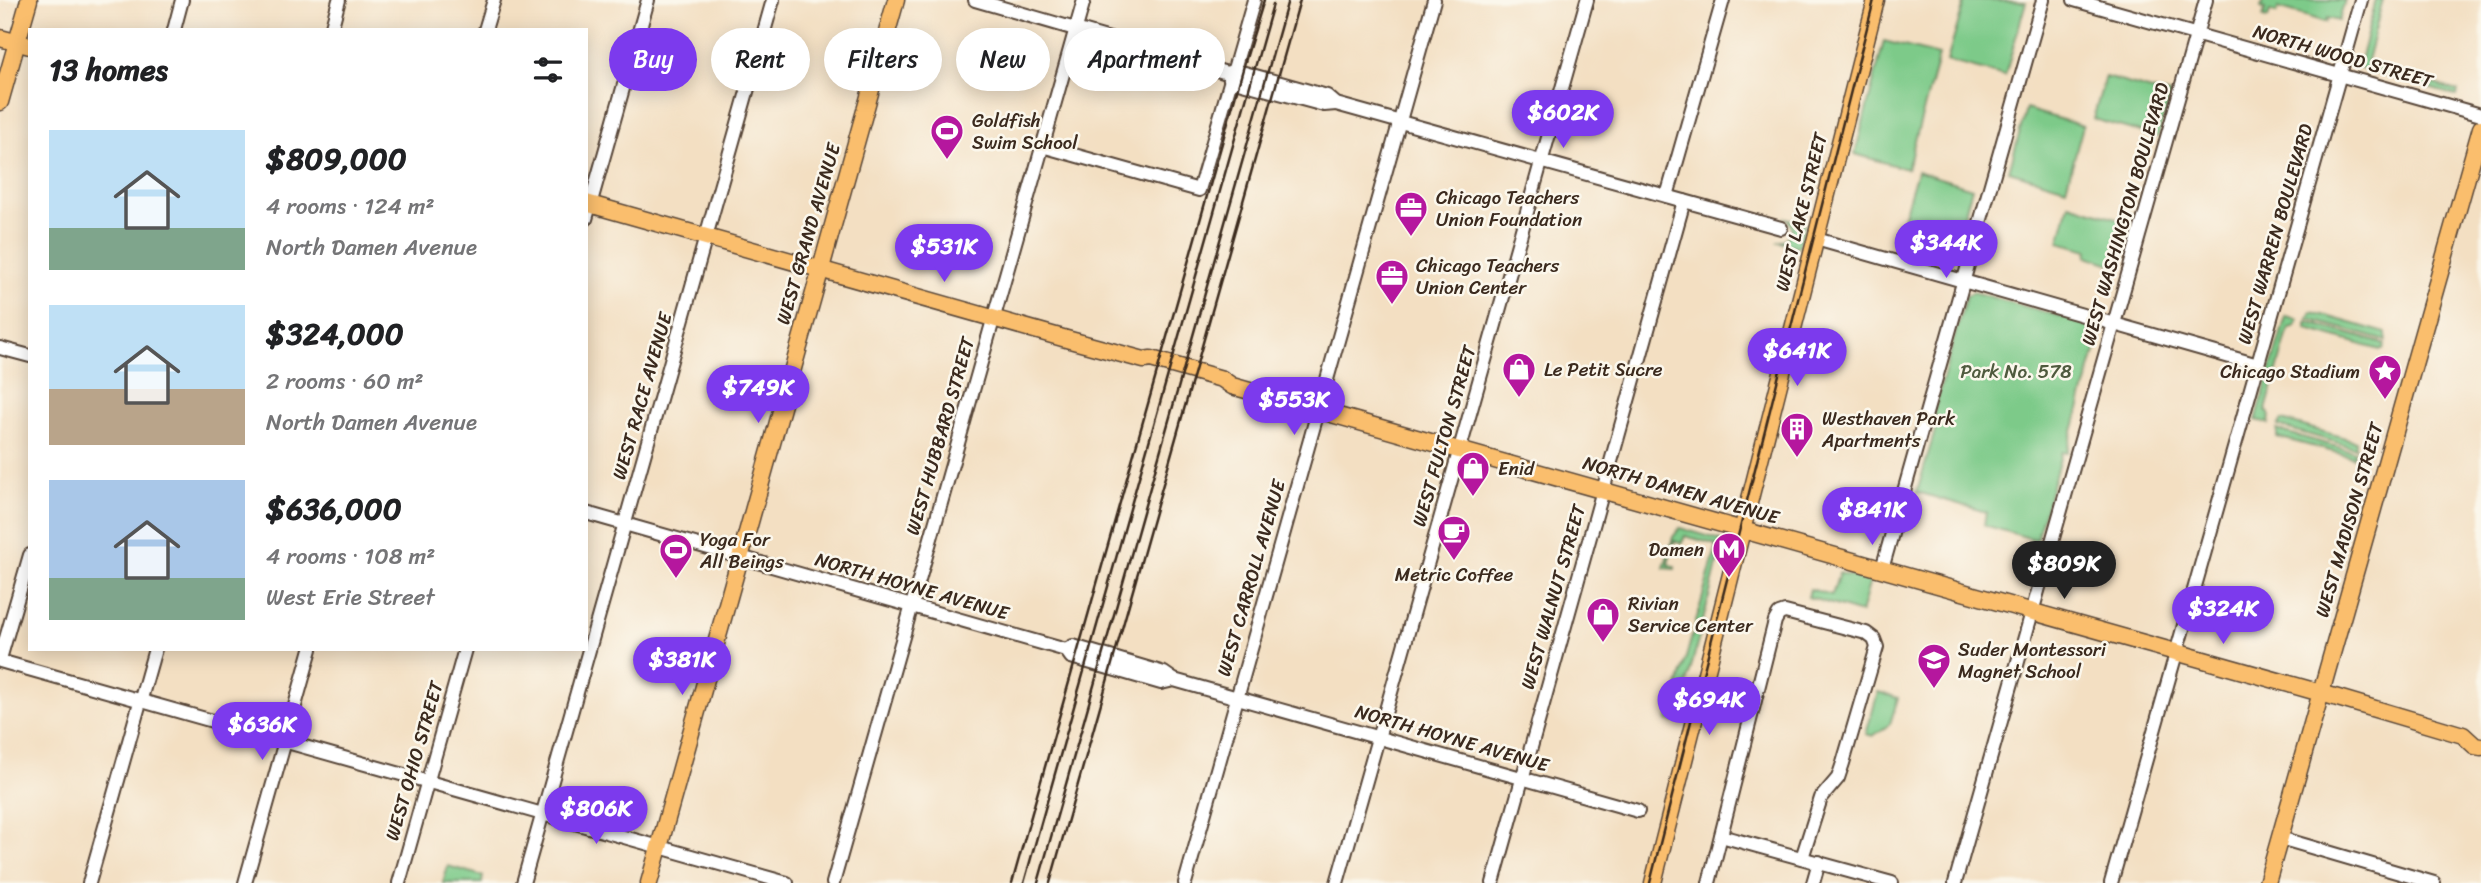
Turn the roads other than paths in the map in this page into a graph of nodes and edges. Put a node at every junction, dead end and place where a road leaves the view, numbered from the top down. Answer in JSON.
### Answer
{"nodes":[{"id":1,"x":29,"y":0,"type":"edge"},
{"id":2,"x":182,"y":0,"type":"edge"},
{"id":3,"x":339,"y":0,"type":"edge"},
{"id":4,"x":494,"y":0,"type":"edge"},
{"id":5,"x":648,"y":0,"type":"edge"},
{"id":6,"x":773,"y":0,"type":"edge"},
{"id":7,"x":896,"y":0,"type":"edge"},
{"id":8,"x":975,"y":0,"type":"edge"},
{"id":9,"x":1084,"y":0,"type":"edge"},
{"id":10,"x":1254,"y":0,"type":"edge"},
{"id":11,"x":1434,"y":0,"type":"edge"},
{"id":12,"x":1587,"y":0,"type":"edge"},
{"id":13,"x":1723,"y":0,"type":"edge"},
{"id":14,"x":1876,"y":0,"type":"edge"},
{"id":15,"x":2043,"y":0,"type":"edge"},
{"id":16,"x":2074,"y":0,"type":"edge"},
{"id":17,"x":2206,"y":0,"type":"edge"},
{"id":18,"x":2361,"y":0,"type":"edge"},
{"id":19,"x":175,"y":28,"type":"edge"},
{"id":20,"x":332,"y":28,"type":"edge"},
{"id":21,"x":486,"y":28,"type":"edge"},
{"id":22,"x":1072,"y":28,"type":"edge"},
{"id":23,"x":1075,"y":28,"type":"edge"},
{"id":24,"x":2196,"y":34,"type":"junction"},
{"id":25,"x":0,"y":38,"type":"edge"},
{"id":26,"x":23,"y":44,"type":"edge"},
{"id":27,"x":1064,"y":68,"type":"edge"},
{"id":28,"x":1225,"y":73,"type":"edge"},
{"id":29,"x":1230,"y":74,"type":"junction"},
{"id":30,"x":2340,"y":75,"type":"junction"},
{"id":31,"x":0,"y":102,"type":"edge"},
{"id":32,"x":2481,"y":115,"type":"edge"},
{"id":33,"x":1400,"y":122,"type":"junction"},
{"id":34,"x":2481,"y":128,"type":"edge"},
{"id":35,"x":1042,"y":146,"type":"junction"},
{"id":36,"x":1541,"y":161,"type":"junction"},
{"id":37,"x":1667,"y":196,"type":"junction"},
{"id":38,"x":1684,"y":201,"type":"junction"},
{"id":39,"x":588,"y":209,"type":"edge"},
{"id":40,"x":1781,"y":228,"type":"dead end"},
{"id":41,"x":706,"y":237,"type":"junction"},
{"id":42,"x":1816,"y":239,"type":"junction"},
{"id":43,"x":820,"y":269,"type":"junction"},
{"id":44,"x":1964,"y":281,"type":"junction"},
{"id":45,"x":994,"y":317,"type":"junction"},
{"id":46,"x":2114,"y":323,"type":"junction"},
{"id":47,"x":0,"y":348,"type":"edge"},
{"id":48,"x":28,"y":355,"type":"edge"},
{"id":49,"x":2258,"y":365,"type":"junction"},
{"id":50,"x":1319,"y":410,"type":"junction"},
{"id":51,"x":1460,"y":450,"type":"junction"},
{"id":52,"x":1603,"y":490,"type":"junction"},
{"id":53,"x":588,"y":514,"type":"edge"},
{"id":54,"x":625,"y":524,"type":"junction"},
{"id":55,"x":1742,"y":529,"type":"junction"},
{"id":56,"x":740,"y":556,"type":"junction"},
{"id":57,"x":28,"y":562,"type":"edge"},
{"id":58,"x":1882,"y":569,"type":"junction"},
{"id":59,"x":912,"y":606,"type":"junction"},
{"id":60,"x":2033,"y":611,"type":"junction"},
{"id":61,"x":154,"y":651,"type":"edge"},
{"id":62,"x":310,"y":651,"type":"edge"},
{"id":63,"x":464,"y":651,"type":"edge"},
{"id":64,"x":2177,"y":653,"type":"junction"},
{"id":65,"x":0,"y":660,"type":"edge"},
{"id":66,"x":2321,"y":693,"type":"junction"},
{"id":67,"x":1238,"y":697,"type":"junction"},
{"id":68,"x":140,"y":700,"type":"junction"},
{"id":69,"x":2481,"y":734,"type":"edge"},
{"id":70,"x":2463,"y":735,"type":"junction"},
{"id":71,"x":1378,"y":737,"type":"junction"},
{"id":72,"x":285,"y":741,"type":"junction"},
{"id":73,"x":2481,"y":747,"type":"edge"},
{"id":74,"x":1522,"y":778,"type":"junction"},
{"id":75,"x":428,"y":782,"type":"junction"},
{"id":76,"x":1638,"y":811,"type":"dead end"},
{"id":77,"x":542,"y":814,"type":"junction"},
{"id":78,"x":1721,"y":836,"type":"junction"},
{"id":79,"x":2280,"y":838,"type":"junction"},
{"id":80,"x":659,"y":847,"type":"junction"},
{"id":81,"x":1802,"y":858,"type":"junction"},
{"id":82,"x":1819,"y":862,"type":"junction"},
{"id":83,"x":89,"y":883,"type":"edge"},
{"id":84,"x":245,"y":883,"type":"edge"},
{"id":85,"x":399,"y":883,"type":"edge"},
{"id":86,"x":523,"y":883,"type":"edge"},
{"id":87,"x":649,"y":883,"type":"edge"},
{"id":88,"x":787,"y":883,"type":"edge"},
{"id":89,"x":833,"y":883,"type":"edge"},
{"id":90,"x":1185,"y":883,"type":"edge"},
{"id":91,"x":1337,"y":883,"type":"edge"},
{"id":92,"x":1493,"y":883,"type":"edge"},
{"id":93,"x":1653,"y":883,"type":"edge"},
{"id":94,"x":1709,"y":883,"type":"edge"},
{"id":95,"x":1814,"y":883,"type":"edge"},
{"id":96,"x":1892,"y":883,"type":"edge"},
{"id":97,"x":1955,"y":883,"type":"edge"},
{"id":98,"x":2112,"y":883,"type":"edge"},
{"id":99,"x":2267,"y":883,"type":"edge"},
{"id":100,"x":2434,"y":883,"type":"edge"}],
"edges":[{"from":1,"to":26,"type":"main road"},
{"from":2,"to":19,"type":"street"},
{"from":3,"to":20,"type":"street"},
{"from":4,"to":21,"type":"street"},
{"from":5,"to":39,"type":"street"},
{"from":6,"to":41,"type":"street","name":"WEST RACE AVENUE"},
{"from":7,"to":43,"type":"main road","name":"WEST GRAND AVENUE"},
{"from":8,"to":22,"type":"street"},
{"from":9,"to":23,"type":"street","name":"WEST HUBBARD STREET"},
{"from":10,"to":29,"type":"street"},
{"from":11,"to":33,"type":"street","name":"WEST CARROLL AVENUE"},
{"from":12,"to":36,"type":"street","name":"WEST FULTON STREET"},
{"from":13,"to":37,"type":"street"},
{"from":14,"to":42,"type":"main road","name":"WEST LAKE STREET"},
{"from":15,"to":44,"type":"street"},
{"from":16,"to":24,"type":"street","name":"NORTH WOOD STREET"},
{"from":17,"to":24,"type":"street","name":"WEST WASHINGTON BOULEVARD"},
{"from":18,"to":30,"type":"street","name":"WEST WARREN BOULEVARD"},
{"from":24,"to":30,"type":"street","name":"NORTH WOOD STREET"},
{"from":24,"to":46,"type":"street","name":"WEST WASHINGTON BOULEVARD"},
{"from":25,"to":26,"type":"main road"},
{"from":26,"to":31,"type":"main road"},
{"from":27,"to":35,"type":"street","name":"WEST HUBBARD STREET"},
{"from":28,"to":29,"type":"street"},
{"from":29,"to":33,"type":"street"},
{"from":29,"to":35,"type":"street"},
{"from":30,"to":32,"type":"street","name":"NORTH WOOD STREET"},
{"from":30,"to":49,"type":"street","name":"WEST WARREN BOULEVARD"},
{"from":33,"to":36,"type":"street"},
{"from":33,"to":50,"type":"street","name":"WEST CARROLL AVENUE"},
{"from":34,"to":66,"type":"main road","name":"WEST MADISON STREET"},
{"from":35,"to":45,"type":"street","name":"WEST HUBBARD STREET"},
{"from":36,"to":37,"type":"street"},
{"from":36,"to":51,"type":"street","name":"WEST FULTON STREET"},
{"from":37,"to":38,"type":"street"},
{"from":38,"to":40,"type":"street"},
{"from":38,"to":52,"type":"street","name":"WEST WALNUT STREET"},
{"from":39,"to":41,"type":"main road","name":"NORTH DAMEN AVENUE"},
{"from":41,"to":43,"type":"main road","name":"NORTH DAMEN AVENUE"},
{"from":41,"to":54,"type":"street","name":"WEST RACE AVENUE"},
{"from":42,"to":44,"type":"street"},
{"from":42,"to":55,"type":"main road","name":"WEST LAKE STREET"},
{"from":43,"to":45,"type":"main road","name":"NORTH DAMEN AVENUE"},
{"from":43,"to":56,"type":"main road","name":"WEST GRAND AVENUE"},
{"from":44,"to":46,"type":"street"},
{"from":44,"to":58,"type":"street"},
{"from":45,"to":50,"type":"main road","name":"NORTH DAMEN AVENUE"},
{"from":45,"to":59,"type":"street","name":"WEST HUBBARD STREET"},
{"from":46,"to":49,"type":"street"},
{"from":46,"to":60,"type":"street","name":"WEST WASHINGTON BOULEVARD"},
{"from":47,"to":48,"type":"street"},
{"from":49,"to":64,"type":"street","name":"WEST WARREN BOULEVARD"},
{"from":50,"to":51,"type":"main road","name":"NORTH DAMEN AVENUE"},
{"from":50,"to":67,"type":"street","name":"WEST CARROLL AVENUE"},
{"from":51,"to":52,"type":"main road","name":"NORTH DAMEN AVENUE"},
{"from":51,"to":71,"type":"street","name":"WEST FULTON STREET"},
{"from":52,"to":55,"type":"main road","name":"NORTH DAMEN AVENUE"},
{"from":52,"to":74,"type":"street","name":"WEST WALNUT STREET"},
{"from":53,"to":54,"type":"street","name":"NORTH HOYNE AVENUE"},
{"from":54,"to":56,"type":"street","name":"NORTH HOYNE AVENUE"},
{"from":54,"to":77,"type":"street","name":"WEST RACE AVENUE"},
{"from":55,"to":58,"type":"main road","name":"NORTH DAMEN AVENUE"},
{"from":55,"to":93,"type":"main road","name":"WEST LAKE STREET"},
{"from":56,"to":59,"type":"street","name":"NORTH HOYNE AVENUE"},
{"from":56,"to":80,"type":"main road","name":"WEST GRAND AVENUE"},
{"from":57,"to":65,"type":"street"},
{"from":58,"to":60,"type":"main road","name":"NORTH DAMEN AVENUE"},
{"from":59,"to":67,"type":"street","name":"NORTH HOYNE AVENUE"},
{"from":59,"to":89,"type":"street","name":"WEST HUBBARD STREET"},
{"from":60,"to":64,"type":"main road","name":"NORTH DAMEN AVENUE"},
{"from":60,"to":97,"type":"street","name":"WEST WASHINGTON BOULEVARD"},
{"from":61,"to":68,"type":"street"},
{"from":62,"to":72,"type":"street"},
{"from":63,"to":75,"type":"street","name":"WEST OHIO STREET"},
{"from":64,"to":66,"type":"main road","name":"NORTH DAMEN AVENUE"},
{"from":64,"to":98,"type":"street","name":"WEST WARREN BOULEVARD"},
{"from":65,"to":68,"type":"street"},
{"from":66,"to":70,"type":"main road","name":"NORTH DAMEN AVENUE"},
{"from":66,"to":79,"type":"main road","name":"WEST MADISON STREET"},
{"from":67,"to":71,"type":"street","name":"NORTH HOYNE AVENUE"},
{"from":67,"to":90,"type":"street","name":"WEST CARROLL AVENUE"},
{"from":68,"to":72,"type":"street"},
{"from":68,"to":83,"type":"street"},
{"from":69,"to":70,"type":"main road"},
{"from":70,"to":73,"type":"main road"},
{"from":71,"to":74,"type":"street","name":"NORTH HOYNE AVENUE"},
{"from":71,"to":91,"type":"street","name":"WEST FULTON STREET"},
{"from":72,"to":75,"type":"street"},
{"from":72,"to":84,"type":"street"},
{"from":74,"to":76,"type":"street","name":"NORTH HOYNE AVENUE"},
{"from":74,"to":92,"type":"street","name":"WEST WALNUT STREET"},
{"from":75,"to":77,"type":"street"},
{"from":75,"to":85,"type":"street","name":"WEST OHIO STREET"},
{"from":77,"to":80,"type":"street"},
{"from":77,"to":86,"type":"street","name":"WEST RACE AVENUE"},
{"from":78,"to":81,"type":"street"},
{"from":78,"to":81,"type":"street"},
{"from":78,"to":94,"type":"street"},
{"from":79,"to":99,"type":"main road","name":"WEST MADISON STREET"},
{"from":79,"to":100,"type":"street"},
{"from":80,"to":87,"type":"main road","name":"WEST GRAND AVENUE"},
{"from":80,"to":88,"type":"street"},
{"from":81,"to":82,"type":"street"},
{"from":82,"to":95,"type":"street"},
{"from":82,"to":96,"type":"street"}]}
